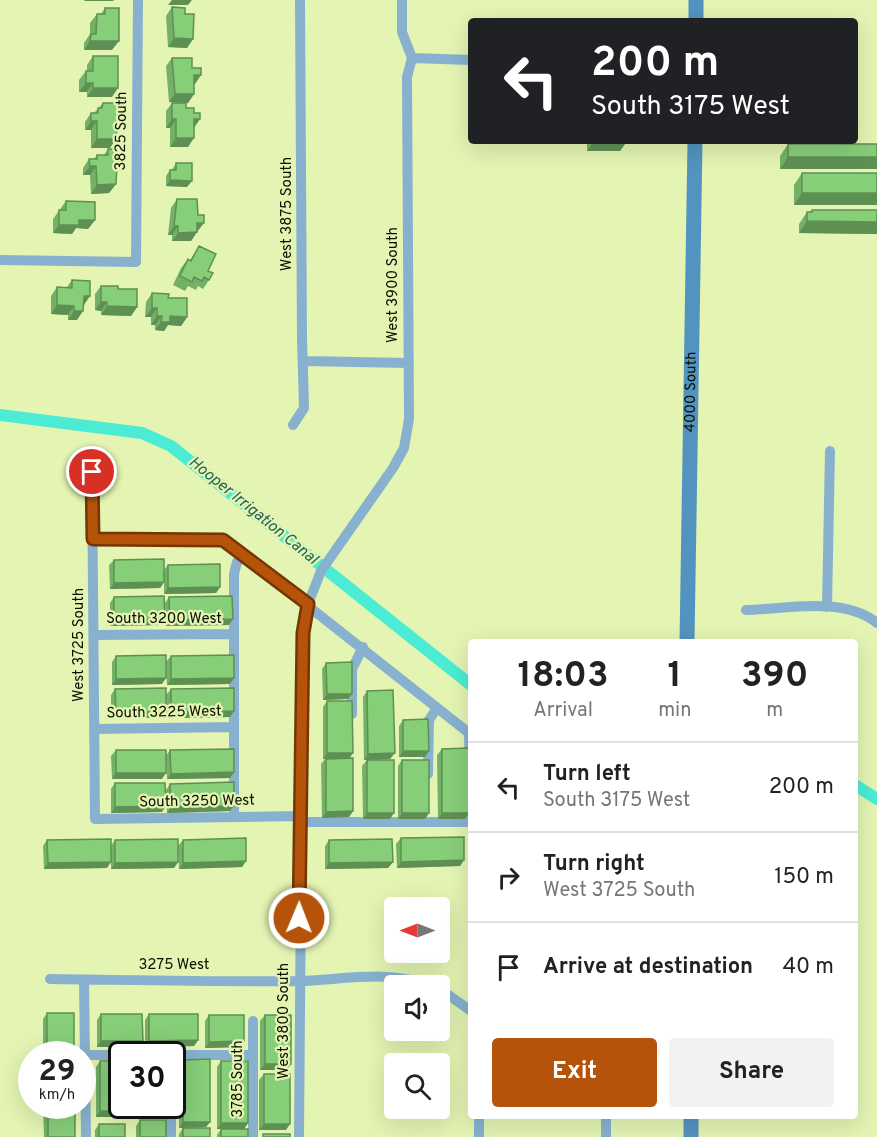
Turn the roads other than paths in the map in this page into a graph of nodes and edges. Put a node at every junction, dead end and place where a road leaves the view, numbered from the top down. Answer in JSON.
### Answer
{"nodes":[{"id":1,"x":138,"y":0,"type":"edge"},
{"id":2,"x":300,"y":0,"type":"edge"},
{"id":3,"x":402,"y":0,"type":"edge"},
{"id":4,"x":696,"y":0,"type":"edge"},
{"id":5,"x":696,"y":18,"type":"edge"},
{"id":6,"x":412,"y":58,"type":"junction"},
{"id":7,"x":468,"y":60,"type":"edge"},
{"id":8,"x":695,"y":144,"type":"edge"},
{"id":9,"x":0,"y":260,"type":"edge"},
{"id":10,"x":304,"y":362,"type":"junction"},
{"id":11,"x":409,"y":363,"type":"junction"},
{"id":12,"x":293,"y":425,"type":"dead end"},
{"id":13,"x":830,"y":451,"type":"dead end"},
{"id":14,"x":92,"y":472,"type":"dead end"},
{"id":15,"x":93,"y":539,"type":"junction"},
{"id":16,"x":334,"y":551,"type":"joint"},
{"id":17,"x":245,"y":556,"type":"junction"},
{"id":18,"x":310,"y":599,"type":"junction"},
{"id":19,"x":827,"y":607,"type":"junction"},
{"id":20,"x":746,"y":610,"type":"dead end"},
{"id":21,"x":877,"y":623,"type":"edge"},
{"id":22,"x":234,"y":634,"type":"junction"},
{"id":23,"x":94,"y":635,"type":"junction"},
{"id":24,"x":687,"y":639,"type":"edge"},
{"id":25,"x":363,"y":647,"type":"junction"},
{"id":26,"x":437,"y":708,"type":"junction"},
{"id":27,"x":234,"y":726,"type":"junction"},
{"id":28,"x":351,"y":728,"type":"edge"},
{"id":29,"x":94,"y":729,"type":"junction"},
{"id":30,"x":468,"y":732,"type":"edge"},
{"id":31,"x":428,"y":788,"type":"edge"},
{"id":32,"x":351,"y":810,"type":"edge"},
{"id":33,"x":234,"y":817,"type":"junction"},
{"id":34,"x":95,"y":819,"type":"joint"},
{"id":35,"x":300,"y":819,"type":"junction"},
{"id":36,"x":351,"y":822,"type":"junction"},
{"id":37,"x":468,"y":822,"type":"edge"},
{"id":38,"x":50,"y":979,"type":"dead end"},
{"id":39,"x":384,"y":979,"type":"edge"},
{"id":40,"x":84,"y":980,"type":"junction"},
{"id":41,"x":299,"y":981,"type":"junction"},
{"id":42,"x":450,"y":996,"type":"edge"},
{"id":43,"x":468,"y":1009,"type":"edge"},
{"id":44,"x":253,"y":1021,"type":"dead end"},
{"id":45,"x":86,"y":1041,"type":"edge"},
{"id":46,"x":253,"y":1054,"type":"junction"},
{"id":47,"x":186,"y":1055,"type":"edge"},
{"id":48,"x":86,"y":1119,"type":"edge"},
{"id":49,"x":171,"y":1119,"type":"edge"},
{"id":50,"x":478,"y":1119,"type":"edge"},
{"id":51,"x":606,"y":1119,"type":"edge"},
{"id":52,"x":691,"y":1119,"type":"edge"},
{"id":53,"x":86,"y":1137,"type":"edge"},
{"id":54,"x":171,"y":1137,"type":"edge"},
{"id":55,"x":253,"y":1137,"type":"edge"},
{"id":56,"x":299,"y":1137,"type":"edge"},
{"id":57,"x":479,"y":1137,"type":"edge"},
{"id":58,"x":606,"y":1137,"type":"edge"},
{"id":59,"x":691,"y":1137,"type":"edge"}],
"edges":[{"from":1,"to":9,"type":"street","name":"3825 South"},
{"from":2,"to":10,"type":"street","name":"West 3875 South"},
{"from":3,"to":6,"type":"street","name":"West 3900 South"},
{"from":4,"to":5,"type":"main road"},
{"from":6,"to":7,"type":"street"},
{"from":6,"to":11,"type":"street","name":"West 3900 South"},
{"from":8,"to":24,"type":"main road","name":"4000 South"},
{"from":10,"to":11,"type":"street"},
{"from":10,"to":12,"type":"street","name":"West 3875 South"},
{"from":11,"to":16,"type":"street","name":"West 3900 South"},
{"from":13,"to":19,"type":"street"},
{"from":14,"to":15,"type":"street","name":"West 3725 South"},
{"from":15,"to":17,"type":"street"},
{"from":15,"to":23,"type":"street","name":"West 3725 South"},
{"from":16,"to":18,"type":"street","name":"West 3800 South"},
{"from":17,"to":18,"type":"street"},
{"from":17,"to":22,"type":"street"},
{"from":18,"to":25,"type":"street"},
{"from":18,"to":35,"type":"street","name":"West 3800 South"},
{"from":19,"to":20,"type":"street"},
{"from":19,"to":21,"type":"street"},
{"from":22,"to":23,"type":"street","name":"South 3200 West"},
{"from":22,"to":27,"type":"street"},
{"from":23,"to":29,"type":"street","name":"West 3725 South"},
{"from":25,"to":26,"type":"street"},
{"from":25,"to":28,"type":"street"},
{"from":26,"to":30,"type":"street","name":"South 3250 West"},
{"from":26,"to":31,"type":"street"},
{"from":27,"to":29,"type":"street","name":"South 3225 West"},
{"from":27,"to":33,"type":"street"},
{"from":29,"to":34,"type":"street","name":"West 3725 South"},
{"from":32,"to":36,"type":"street"},
{"from":33,"to":34,"type":"street","name":"South 3250 West"},
{"from":33,"to":35,"type":"street","name":"South 3250 West"},
{"from":35,"to":36,"type":"street","name":"South 3250 West"},
{"from":35,"to":41,"type":"street","name":"West 3800 South"},
{"from":36,"to":37,"type":"street","name":"South 3250 West"},
{"from":38,"to":40,"type":"street","name":"3275 West"},
{"from":39,"to":41,"type":"street","name":"3275 West"},
{"from":40,"to":41,"type":"street","name":"3275 West"},
{"from":40,"to":45,"type":"street"},
{"from":41,"to":56,"type":"street","name":"West 3800 South"},
{"from":42,"to":43,"type":"street"},
{"from":44,"to":46,"type":"street","name":"3785 South"},
{"from":46,"to":47,"type":"street"},
{"from":46,"to":55,"type":"street","name":"3785 South"},
{"from":48,"to":53,"type":"street"},
{"from":49,"to":54,"type":"street"},
{"from":50,"to":57,"type":"street"},
{"from":51,"to":58,"type":"street"},
{"from":52,"to":59,"type":"main road"}]}
